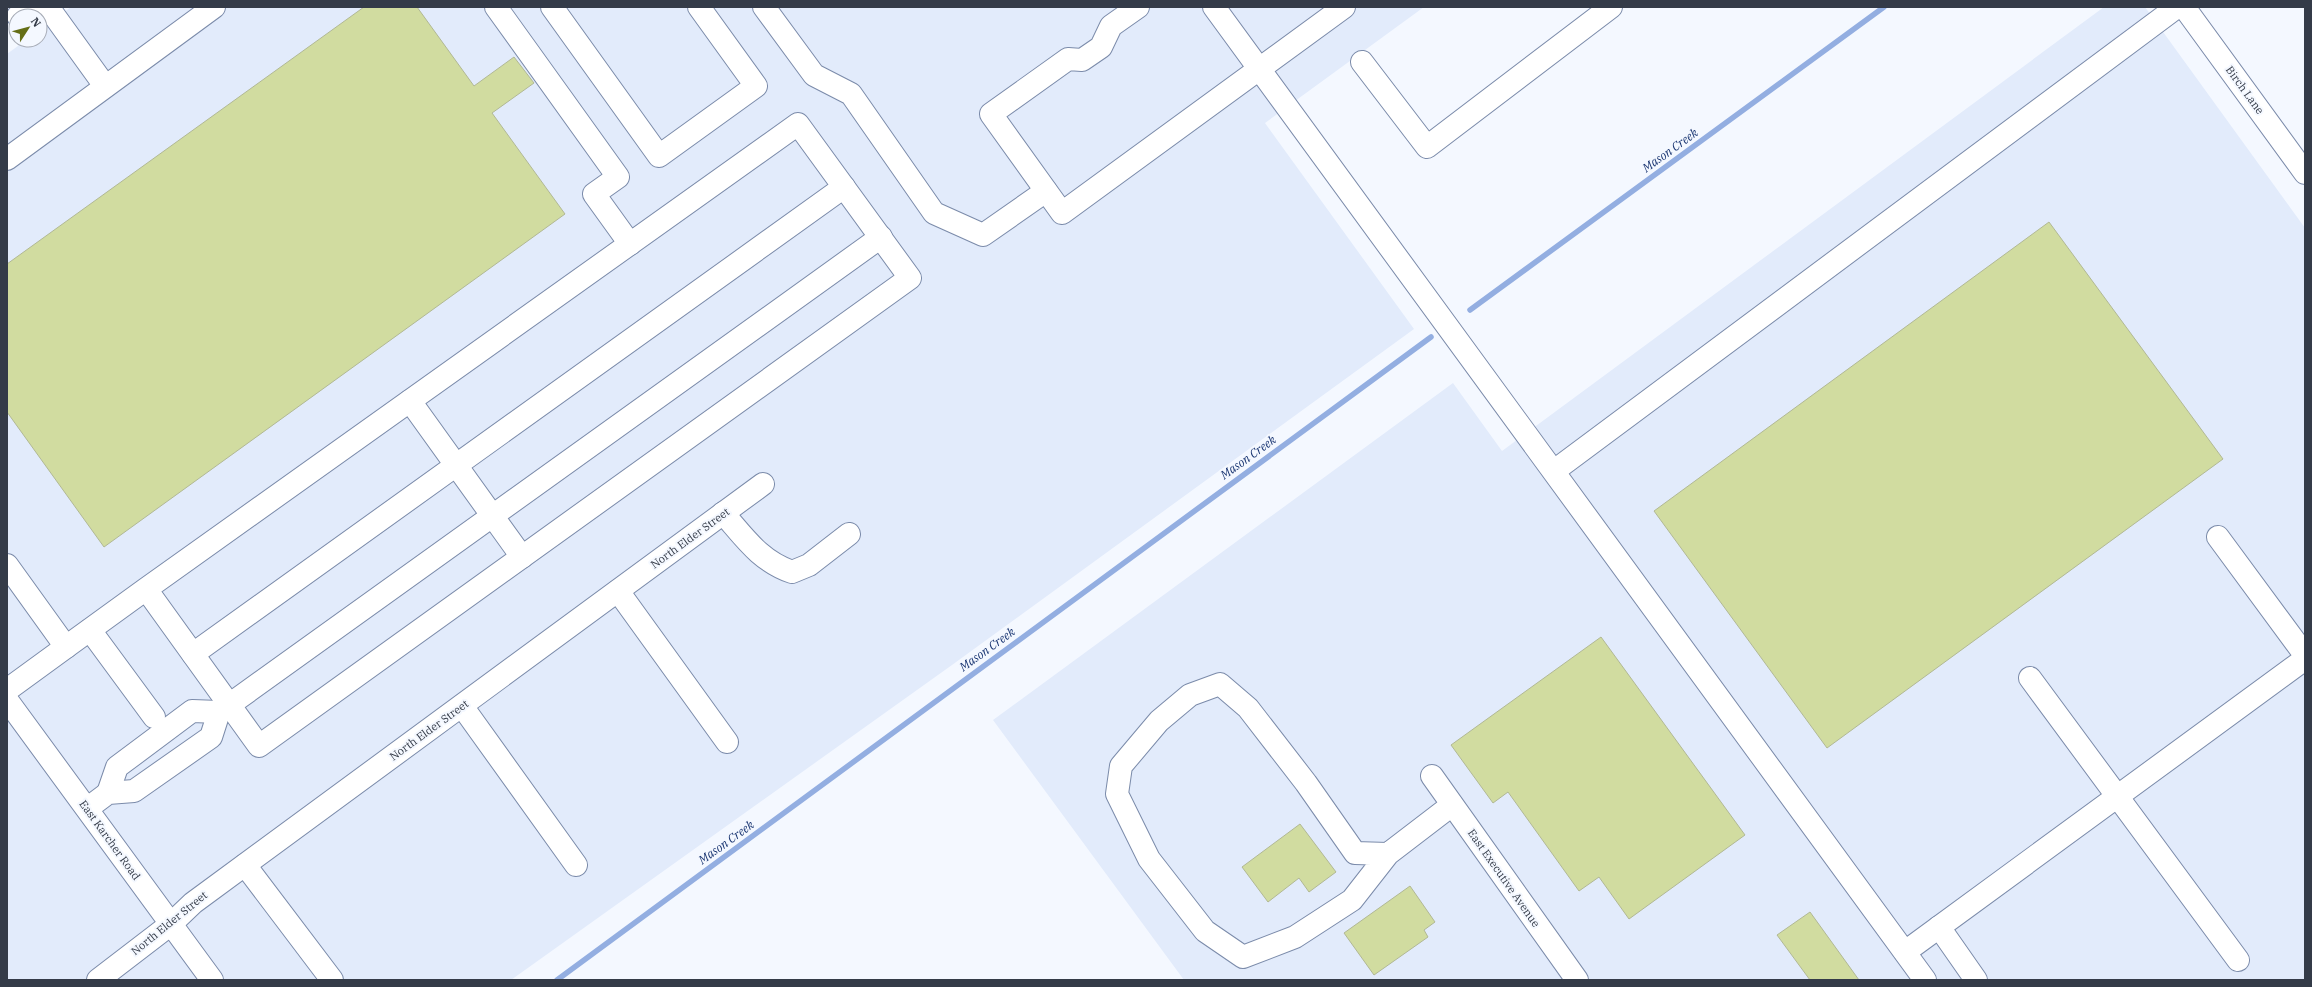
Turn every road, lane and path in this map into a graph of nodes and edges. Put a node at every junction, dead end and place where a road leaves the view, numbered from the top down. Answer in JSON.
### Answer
{"nodes":[{"id":1,"x":48,"y":7,"type":"edge"},
{"id":2,"x":214,"y":7,"type":"edge"},
{"id":3,"x":496,"y":7,"type":"edge"},
{"id":4,"x":552,"y":7,"type":"edge"},
{"id":5,"x":699,"y":7,"type":"edge"},
{"id":6,"x":764,"y":7,"type":"edge"},
{"id":7,"x":1138,"y":7,"type":"edge"},
{"id":8,"x":1214,"y":7,"type":"edge"},
{"id":9,"x":1344,"y":7,"type":"edge"},
{"id":10,"x":1611,"y":7,"type":"edge"},
{"id":11,"x":2177,"y":7,"type":"edge"},
{"id":12,"x":2184,"y":7,"type":"edge"},
{"id":13,"x":1362,"y":62,"type":"dead end"},
{"id":14,"x":1258,"y":68,"type":"junction"},
{"id":15,"x":105,"y":86,"type":"junction"},
{"id":16,"x":7,"y":158,"type":"edge"},
{"id":17,"x":2305,"y":173,"type":"edge"},
{"id":18,"x":844,"y":187,"type":"junction"},
{"id":19,"x":1046,"y":191,"type":"junction"},
{"id":20,"x":881,"y":237,"type":"junction"},
{"id":21,"x":630,"y":244,"type":"junction"},
{"id":22,"x":410,"y":401,"type":"junction"},
{"id":23,"x":456,"y":465,"type":"junction"},
{"id":24,"x":1554,"y":471,"type":"junction"},
{"id":25,"x":763,"y":484,"type":"dead end"},
{"id":26,"x":723,"y":513,"type":"junction"},
{"id":27,"x":493,"y":516,"type":"junction"},
{"id":28,"x":849,"y":534,"type":"dead end"},
{"id":29,"x":2218,"y":537,"type":"dead end"},
{"id":30,"x":522,"y":557,"type":"junction"},
{"id":31,"x":7,"y":565,"type":"edge"},
{"id":32,"x":146,"y":589,"type":"junction"},
{"id":33,"x":618,"y":591,"type":"junction"},
{"id":34,"x":90,"y":630,"type":"junction"},
{"id":35,"x":66,"y":647,"type":"junction"},
{"id":36,"x":193,"y":654,"type":"junction"},
{"id":37,"x":2305,"y":655,"type":"edge"},
{"id":38,"x":2305,"y":659,"type":"edge"},
{"id":39,"x":2030,"y":678,"type":"dead end"},
{"id":40,"x":7,"y":690,"type":"edge"},
{"id":41,"x":7,"y":700,"type":"edge"},
{"id":42,"x":462,"y":706,"type":"junction"},
{"id":43,"x":224,"y":708,"type":"junction"},
{"id":44,"x":154,"y":717,"type":"dead end"},
{"id":45,"x":727,"y":742,"type":"dead end"},
{"id":46,"x":1432,"y":776,"type":"dead end"},
{"id":47,"x":108,"y":793,"type":"junction"},
{"id":48,"x":2118,"y":796,"type":"junction"},
{"id":49,"x":1452,"y":805,"type":"junction"},
{"id":50,"x":88,"y":808,"type":"junction"},
{"id":51,"x":1388,"y":854,"type":"junction"},
{"id":52,"x":245,"y":865,"type":"junction"},
{"id":53,"x":576,"y":865,"type":"dead end"},
{"id":54,"x":171,"y":924,"type":"junction"},
{"id":55,"x":1939,"y":927,"type":"junction"},
{"id":56,"x":1905,"y":952,"type":"junction"},
{"id":57,"x":2238,"y":960,"type":"dead end"},
{"id":58,"x":102,"y":979,"type":"edge"},
{"id":59,"x":212,"y":980,"type":"edge"},
{"id":60,"x":332,"y":980,"type":"edge"},
{"id":61,"x":1577,"y":980,"type":"edge"},
{"id":62,"x":1925,"y":980,"type":"edge"},
{"id":63,"x":1976,"y":980,"type":"edge"}],
"edges":[{"from":1,"to":15,"type":"street"},
{"from":2,"to":15,"type":"street"},
{"from":3,"to":21,"type":"street"},
{"from":4,"to":5,"type":"street"},
{"from":6,"to":19,"type":"street"},
{"from":7,"to":19,"type":"street"},
{"from":8,"to":14,"type":"street"},
{"from":9,"to":14,"type":"street"},
{"from":10,"to":13,"type":"street"},
{"from":11,"to":24,"type":"street"},
{"from":12,"to":17,"type":"street","name":"Birch Lane"},
{"from":14,"to":19,"type":"street"},
{"from":14,"to":24,"type":"street"},
{"from":15,"to":16,"type":"street"},
{"from":18,"to":20,"type":"street"},
{"from":18,"to":21,"type":"street"},
{"from":18,"to":23,"type":"street"},
{"from":20,"to":27,"type":"street"},
{"from":20,"to":30,"type":"street"},
{"from":21,"to":22,"type":"street"},
{"from":22,"to":23,"type":"street"},
{"from":22,"to":32,"type":"street"},
{"from":23,"to":27,"type":"street"},
{"from":23,"to":36,"type":"street"},
{"from":24,"to":56,"type":"street"},
{"from":25,"to":26,"type":"street","name":"North Elder Street"},
{"from":26,"to":28,"type":"street"},
{"from":26,"to":33,"type":"street","name":"North Elder Street"},
{"from":27,"to":30,"type":"street"},
{"from":27,"to":43,"type":"street"},
{"from":29,"to":37,"type":"street"},
{"from":30,"to":43,"type":"street"},
{"from":31,"to":35,"type":"street"},
{"from":32,"to":34,"type":"street"},
{"from":32,"to":36,"type":"street"},
{"from":33,"to":42,"type":"street","name":"North Elder Street"},
{"from":33,"to":45,"type":"street"},
{"from":34,"to":35,"type":"street"},
{"from":34,"to":44,"type":"street"},
{"from":35,"to":40,"type":"street"},
{"from":36,"to":43,"type":"street"},
{"from":38,"to":48,"type":"street"},
{"from":39,"to":48,"type":"street"},
{"from":41,"to":50,"type":"street","name":"East Karcher Road"},
{"from":42,"to":52,"type":"street","name":"North Elder Street"},
{"from":42,"to":53,"type":"street"},
{"from":43,"to":47,"type":"street"},
{"from":43,"to":47,"type":"street"},
{"from":46,"to":49,"type":"street","name":"East Executive Avenue"},
{"from":47,"to":50,"type":"street"},
{"from":48,"to":55,"type":"street"},
{"from":48,"to":57,"type":"street"},
{"from":49,"to":51,"type":"street"},
{"from":49,"to":61,"type":"street","name":"East Executive Avenue"},
{"from":50,"to":54,"type":"street","name":"East Karcher Road"},
{"from":51,"to":51,"type":"street"},
{"from":52,"to":54,"type":"street","name":"North Elder Street"},
{"from":52,"to":60,"type":"street"},
{"from":54,"to":58,"type":"street","name":"North Elder Street"},
{"from":54,"to":59,"type":"street","name":"East Karcher Road"},
{"from":55,"to":56,"type":"street"},
{"from":55,"to":63,"type":"street"},
{"from":56,"to":62,"type":"street"}]}
